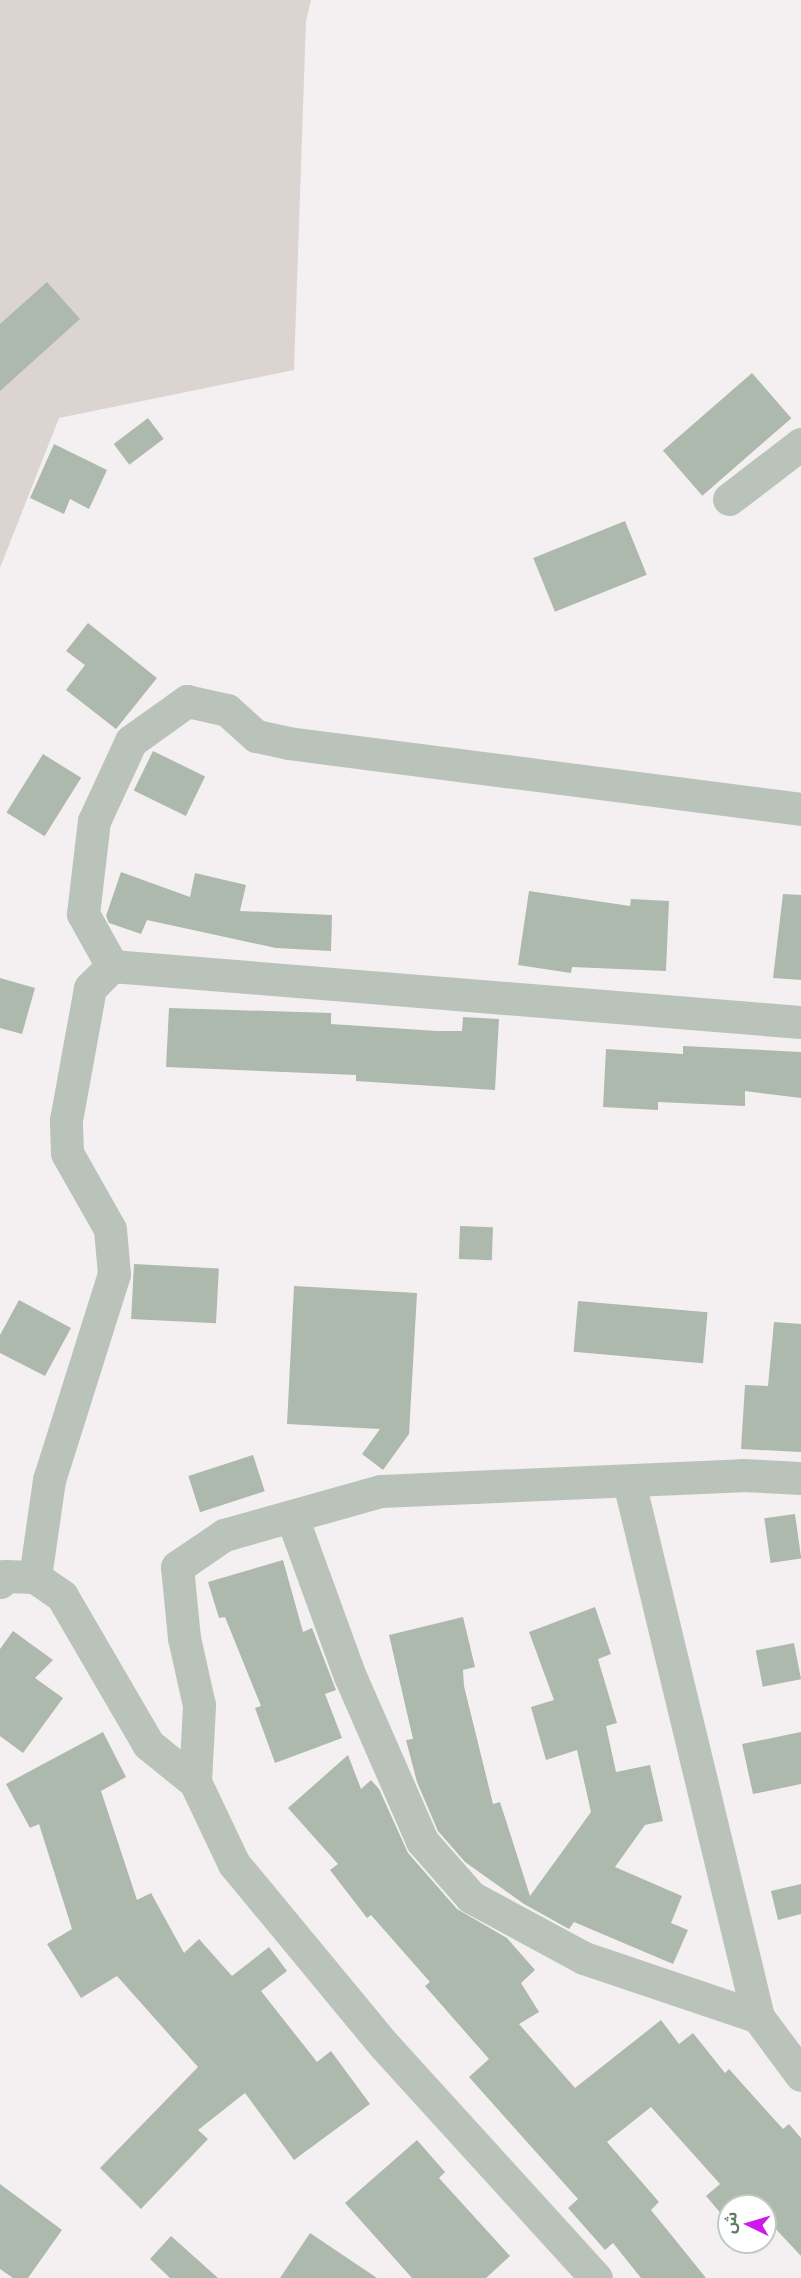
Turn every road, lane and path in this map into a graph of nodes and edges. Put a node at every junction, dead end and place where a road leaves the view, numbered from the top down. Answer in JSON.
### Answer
{"nodes":[{"id":1,"x":801,"y":444,"type":"edge"},
{"id":2,"x":729,"y":499,"type":"dead end"},
{"id":3,"x":801,"y":809,"type":"edge"},
{"id":4,"x":112,"y":966,"type":"junction"},
{"id":5,"x":801,"y":1022,"type":"edge"},
{"id":6,"x":801,"y":1478,"type":"edge"},
{"id":7,"x":629,"y":1482,"type":"junction"},
{"id":8,"x":292,"y":1517,"type":"junction"},
{"id":9,"x":35,"y":1577,"type":"junction"},
{"id":10,"x":0,"y":1582,"type":"edge"},
{"id":11,"x":195,"y":1782,"type":"junction"},
{"id":12,"x":758,"y":2017,"type":"junction"},
{"id":13,"x":801,"y":2075,"type":"edge"},
{"id":14,"x":596,"y":2278,"type":"edge"}],
"edges":[{"from":1,"to":2,"type":"street"},
{"from":3,"to":4,"type":"street"},
{"from":4,"to":5,"type":"street"},
{"from":4,"to":9,"type":"street"},
{"from":6,"to":7,"type":"street"},
{"from":7,"to":8,"type":"street"},
{"from":7,"to":12,"type":"street"},
{"from":8,"to":11,"type":"street"},
{"from":8,"to":12,"type":"street"},
{"from":9,"to":10,"type":"street"},
{"from":9,"to":11,"type":"street"},
{"from":11,"to":14,"type":"street"},
{"from":12,"to":13,"type":"street"}]}
